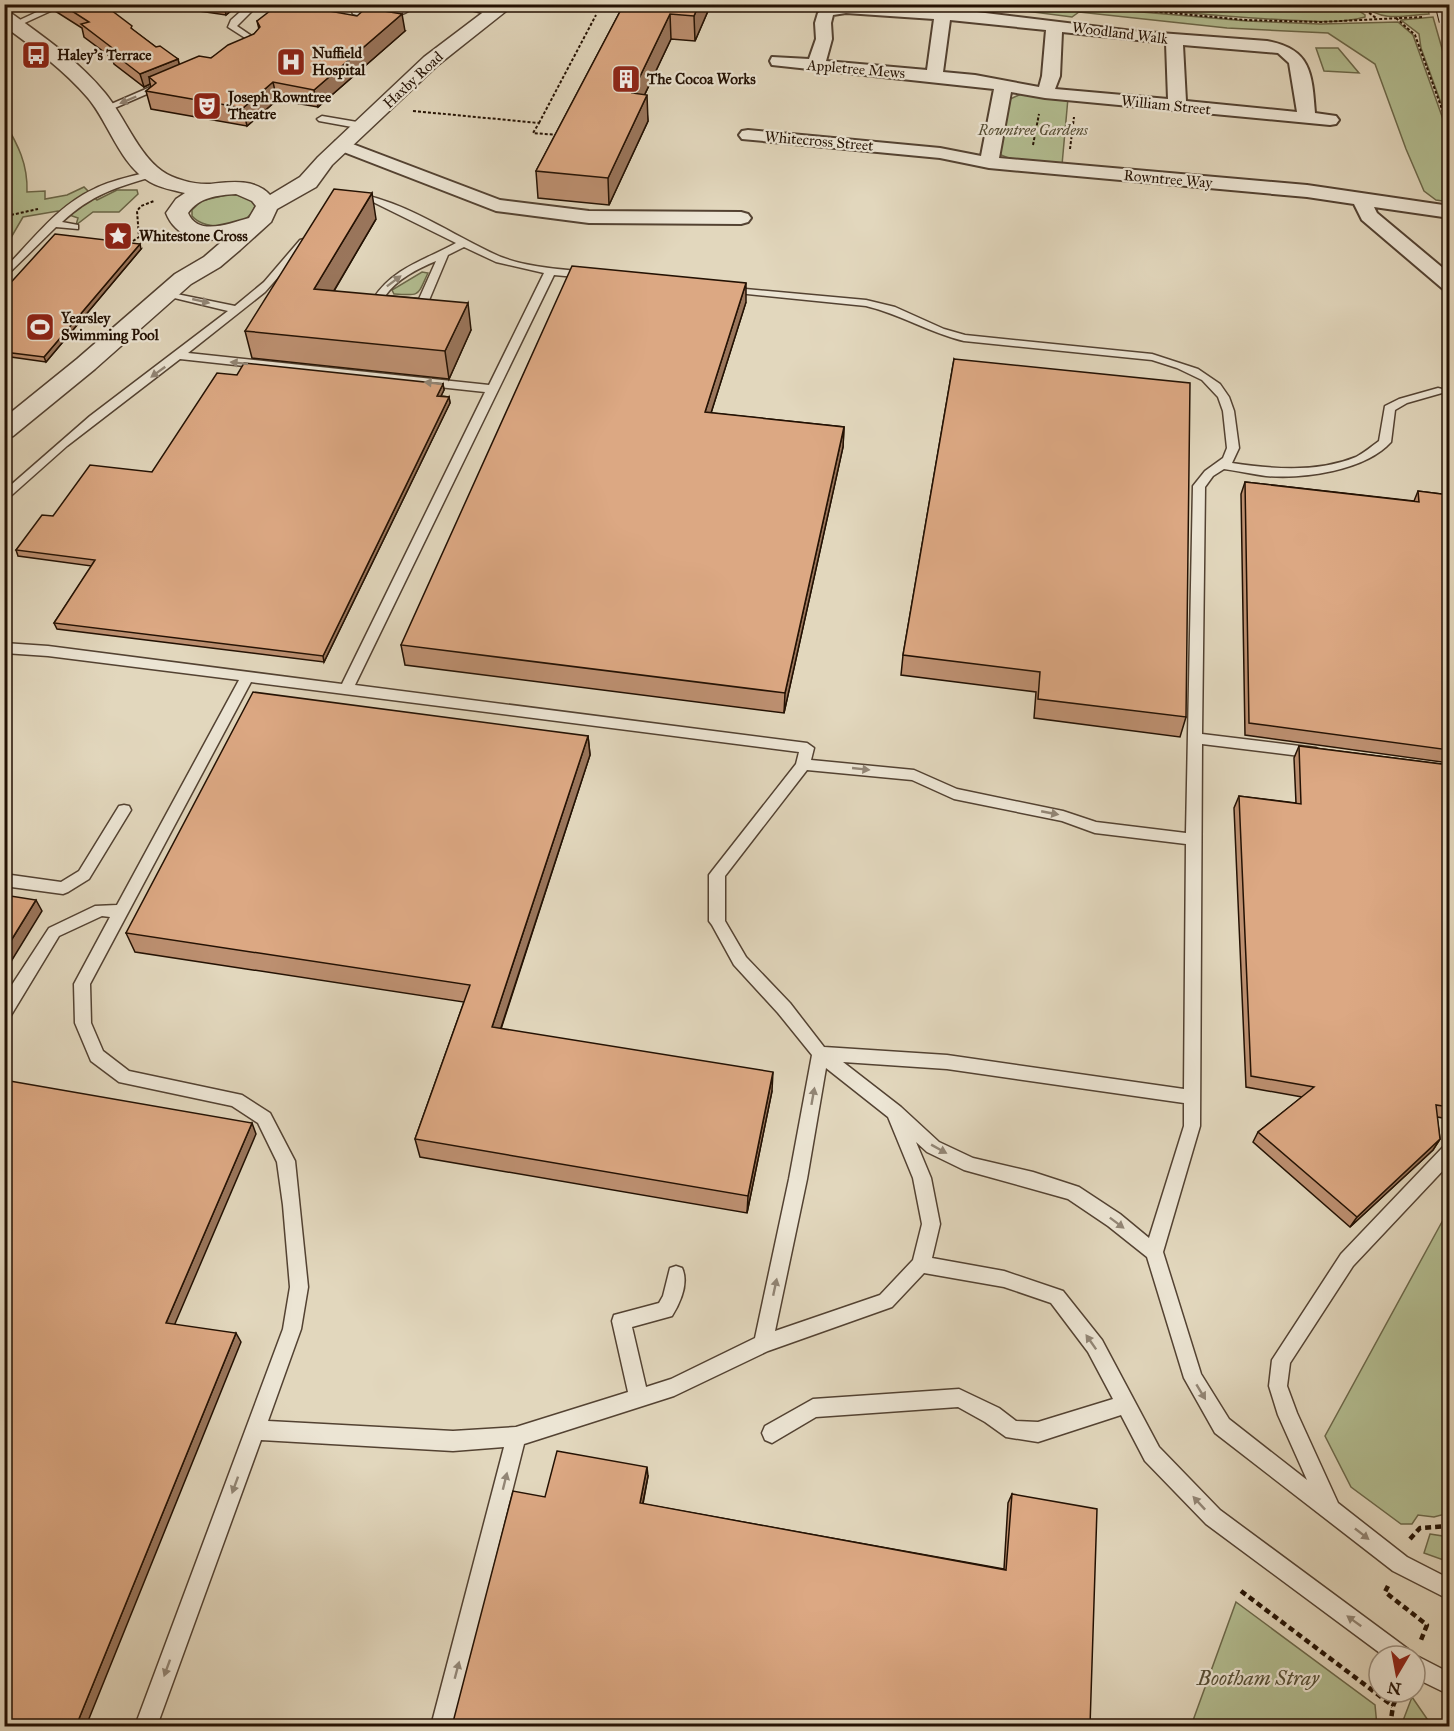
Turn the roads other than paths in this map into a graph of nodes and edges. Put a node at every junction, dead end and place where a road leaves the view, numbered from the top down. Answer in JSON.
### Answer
{"nodes":[{"id":1,"x":62,"y":4,"type":"edge"},
{"id":2,"x":255,"y":4,"type":"edge"},
{"id":3,"x":353,"y":4,"type":"edge"},
{"id":4,"x":414,"y":4,"type":"edge"},
{"id":5,"x":451,"y":4,"type":"edge"},
{"id":6,"x":1446,"y":4,"type":"edge"},
{"id":7,"x":500,"y":9,"type":"edge"},
{"id":8,"x":943,"y":15,"type":"junction"},
{"id":9,"x":10,"y":20,"type":"edge"},
{"id":10,"x":1449,"y":20,"type":"edge"},
{"id":11,"x":1054,"y":26,"type":"junction"},
{"id":12,"x":1174,"y":40,"type":"junction"},
{"id":13,"x":244,"y":51,"type":"edge"},
{"id":14,"x":778,"y":62,"type":"dead end"},
{"id":15,"x":816,"y":65,"type":"junction"},
{"id":16,"x":934,"y":76,"type":"junction"},
{"id":17,"x":172,"y":81,"type":"edge"},
{"id":18,"x":1003,"y":86,"type":"junction"},
{"id":19,"x":1045,"y":93,"type":"junction"},
{"id":20,"x":1177,"y":106,"type":"junction"},
{"id":21,"x":107,"y":108,"type":"junction"},
{"id":22,"x":322,"y":118,"type":"dead end"},
{"id":23,"x":1306,"y":118,"type":"junction"},
{"id":24,"x":1330,"y":120,"type":"dead end"},
{"id":25,"x":363,"y":126,"type":"junction"},
{"id":26,"x":748,"y":135,"type":"dead end"},
{"id":27,"x":342,"y":145,"type":"junction"},
{"id":28,"x":890,"y":148,"type":"joint"},
{"id":29,"x":325,"y":161,"type":"junction"},
{"id":30,"x":989,"y":163,"type":"junction"},
{"id":31,"x":88,"y":183,"type":"dead end"},
{"id":32,"x":110,"y":185,"type":"junction"},
{"id":33,"x":244,"y":189,"type":"junction"},
{"id":34,"x":208,"y":191,"type":"junction"},
{"id":35,"x":168,"y":196,"type":"junction"},
{"id":36,"x":345,"y":198,"type":"edge"},
{"id":37,"x":1362,"y":201,"type":"junction"},
{"id":38,"x":1448,"y":211,"type":"edge"},
{"id":39,"x":262,"y":214,"type":"junction"},
{"id":40,"x":741,"y":218,"type":"dead end"},
{"id":41,"x":53,"y":223,"type":"junction"},
{"id":42,"x":74,"y":227,"type":"dead end"},
{"id":43,"x":310,"y":234,"type":"edge"},
{"id":44,"x":463,"y":243,"type":"junction"},
{"id":45,"x":443,"y":256,"type":"junction"},
{"id":46,"x":550,"y":271,"type":"junction"},
{"id":47,"x":4,"y":275,"type":"edge"},
{"id":48,"x":597,"y":276,"type":"edge"},
{"id":49,"x":1449,"y":285,"type":"edge"},
{"id":50,"x":175,"y":286,"type":"junction"},
{"id":51,"x":714,"y":287,"type":"edge"},
{"id":52,"x":236,"y":309,"type":"junction"},
{"id":53,"x":180,"y":356,"type":"junction"},
{"id":54,"x":491,"y":389,"type":"junction"},
{"id":55,"x":1438,"y":391,"type":"dead end"},
{"id":56,"x":4,"y":431,"type":"edge"},
{"id":57,"x":1224,"y":465,"type":"junction"},
{"id":58,"x":4,"y":498,"type":"edge"},
{"id":59,"x":4,"y":648,"type":"edge"},
{"id":60,"x":247,"y":677,"type":"junction"},
{"id":61,"x":346,"y":690,"type":"junction"},
{"id":62,"x":1195,"y":738,"type":"junction"},
{"id":63,"x":1334,"y":756,"type":"edge"},
{"id":64,"x":803,"y":765,"type":"junction"},
{"id":65,"x":124,"y":810,"type":"dead end"},
{"id":66,"x":1193,"y":839,"type":"junction"},
{"id":67,"x":4,"y":880,"type":"edge"},
{"id":68,"x":122,"y":911,"type":"junction"},
{"id":69,"x":4,"y":1012,"type":"edge"},
{"id":70,"x":820,"y":1054,"type":"junction"},
{"id":71,"x":1192,"y":1097,"type":"junction"},
{"id":72,"x":894,"y":1112,"type":"junction"},
{"id":73,"x":1449,"y":1151,"type":"edge"},
{"id":74,"x":1154,"y":1252,"type":"junction"},
{"id":75,"x":921,"y":1264,"type":"junction"},
{"id":76,"x":676,"y":1274,"type":"dead end"},
{"id":77,"x":763,"y":1344,"type":"junction"},
{"id":78,"x":639,"y":1398,"type":"junction"},
{"id":79,"x":1126,"y":1404,"type":"junction"},
{"id":80,"x":255,"y":1430,"type":"junction"},
{"id":81,"x":772,"y":1433,"type":"dead end"},
{"id":82,"x":516,"y":1437,"type":"junction"},
{"id":83,"x":1330,"y":1509,"type":"junction"},
{"id":84,"x":1449,"y":1590,"type":"edge"},
{"id":85,"x":1385,"y":1644,"type":"edge"},
{"id":86,"x":1427,"y":1672,"type":"edge"},
{"id":87,"x":1449,"y":1684,"type":"edge"},
{"id":88,"x":146,"y":1726,"type":"edge"},
{"id":89,"x":442,"y":1726,"type":"edge"}],
"edges":[{"from":1,"to":9,"type":"lane"},
{"from":2,"to":13,"type":"lane"},
{"from":3,"to":4,"type":"lane"},
{"from":5,"to":7,"type":"lane"},
{"from":6,"to":10,"type":"street","bridge":true},
{"from":7,"to":25,"type":"street","name":"Haxby Road"},
{"from":8,"to":11,"type":"street","name":"Woodland Walk"},
{"from":8,"to":15,"type":"street","name":"Woodland Walk"},
{"from":8,"to":16,"type":"street"},
{"from":9,"to":21,"type":"street"},
{"from":11,"to":12,"type":"street","name":"Woodland Walk"},
{"from":11,"to":19,"type":"street"},
{"from":12,"to":20,"type":"street"},
{"from":12,"to":23,"type":"street","name":"Woodland Walk"},
{"from":14,"to":15,"type":"street","name":"Appletree Mews"},
{"from":15,"to":16,"type":"street","name":"Appletree Mews"},
{"from":16,"to":18,"type":"street","name":"Appletree Mews"},
{"from":17,"to":21,"type":"lane","one_way":true},
{"from":18,"to":19,"type":"street","name":"William Street"},
{"from":18,"to":30,"type":"street"},
{"from":19,"to":20,"type":"street","name":"William Street"},
{"from":20,"to":23,"type":"street","name":"William Street"},
{"from":21,"to":35,"type":"street"},
{"from":22,"to":25,"type":"lane"},
{"from":23,"to":24,"type":"street","name":"William Street"},
{"from":25,"to":27,"type":"street","name":"Haxby Road"},
{"from":26,"to":28,"type":"street","name":"Whitecross Street"},
{"from":27,"to":29,"type":"street","name":"Haxby Road"},
{"from":27,"to":40,"type":"street"},
{"from":28,"to":30,"type":"street","name":"Rowntree Way"},
{"from":29,"to":33,"type":"street","name":"Haxby Road"},
{"from":29,"to":39,"type":"street","name":"Haxby Road"},
{"from":30,"to":37,"type":"street","name":"Rowntree Way"},
{"from":31,"to":32,"type":"lane"},
{"from":32,"to":35,"type":"lane"},
{"from":32,"to":41,"type":"lane"},
{"from":33,"to":34,"type":"street","name":"Haxby Road"},
{"from":33,"to":39,"type":"street"},
{"from":34,"to":35,"type":"street"},
{"from":34,"to":35,"type":"street"},
{"from":35,"to":39,"type":"street"},
{"from":35,"to":50,"type":"street"},
{"from":36,"to":44,"type":"lane"},
{"from":37,"to":38,"type":"street","name":"Rowntree Way"},
{"from":37,"to":49,"type":"street"},
{"from":39,"to":50,"type":"street","name":"Haxby Road"},
{"from":41,"to":42,"type":"lane"},
{"from":41,"to":47,"type":"lane"},
{"from":43,"to":52,"type":"lane"},
{"from":44,"to":45,"type":"lane"},
{"from":44,"to":46,"type":"lane"},
{"from":45,"to":45,"type":"lane","one_way":true},
{"from":46,"to":48,"type":"lane"},
{"from":46,"to":54,"type":"lane"},
{"from":50,"to":52,"type":"lane","one_way":true},
{"from":50,"to":56,"type":"street","name":"Haxby Road"},
{"from":51,"to":57,"type":"lane"},
{"from":52,"to":53,"type":"lane"},
{"from":54,"to":53,"type":"lane","one_way":true},
{"from":53,"to":58,"type":"lane","one_way":true},
{"from":54,"to":61,"type":"lane"},
{"from":55,"to":57,"type":"lane"},
{"from":57,"to":62,"type":"lane"},
{"from":59,"to":60,"type":"lane"},
{"from":60,"to":61,"type":"lane"},
{"from":60,"to":68,"type":"lane"},
{"from":61,"to":64,"type":"lane"},
{"from":62,"to":63,"type":"lane"},
{"from":62,"to":66,"type":"lane"},
{"from":64,"to":66,"type":"lane","one_way":true},
{"from":64,"to":70,"type":"lane"},
{"from":65,"to":67,"type":"lane"},
{"from":66,"to":71,"type":"lane"},
{"from":68,"to":69,"type":"lane"},
{"from":68,"to":80,"type":"lane"},
{"from":70,"to":71,"type":"lane"},
{"from":70,"to":72,"type":"lane"},
{"from":77,"to":70,"type":"lane","one_way":true},
{"from":71,"to":74,"type":"lane"},
{"from":72,"to":74,"type":"lane","one_way":true},
{"from":72,"to":75,"type":"lane"},
{"from":73,"to":83,"type":"lane"},
{"from":74,"to":83,"type":"lane","one_way":true},
{"from":75,"to":77,"type":"lane"},
{"from":79,"to":75,"type":"lane","one_way":true},
{"from":76,"to":78,"type":"lane"},
{"from":77,"to":78,"type":"lane"},
{"from":78,"to":82,"type":"lane"},
{"from":79,"to":81,"type":"lane"},
{"from":85,"to":79,"type":"lane","one_way":true},
{"from":80,"to":82,"type":"lane"},
{"from":80,"to":88,"type":"lane","one_way":true},
{"from":89,"to":82,"type":"lane","one_way":true},
{"from":83,"to":84,"type":"lane","one_way":true},
{"from":86,"to":87,"type":"lane"}]}
